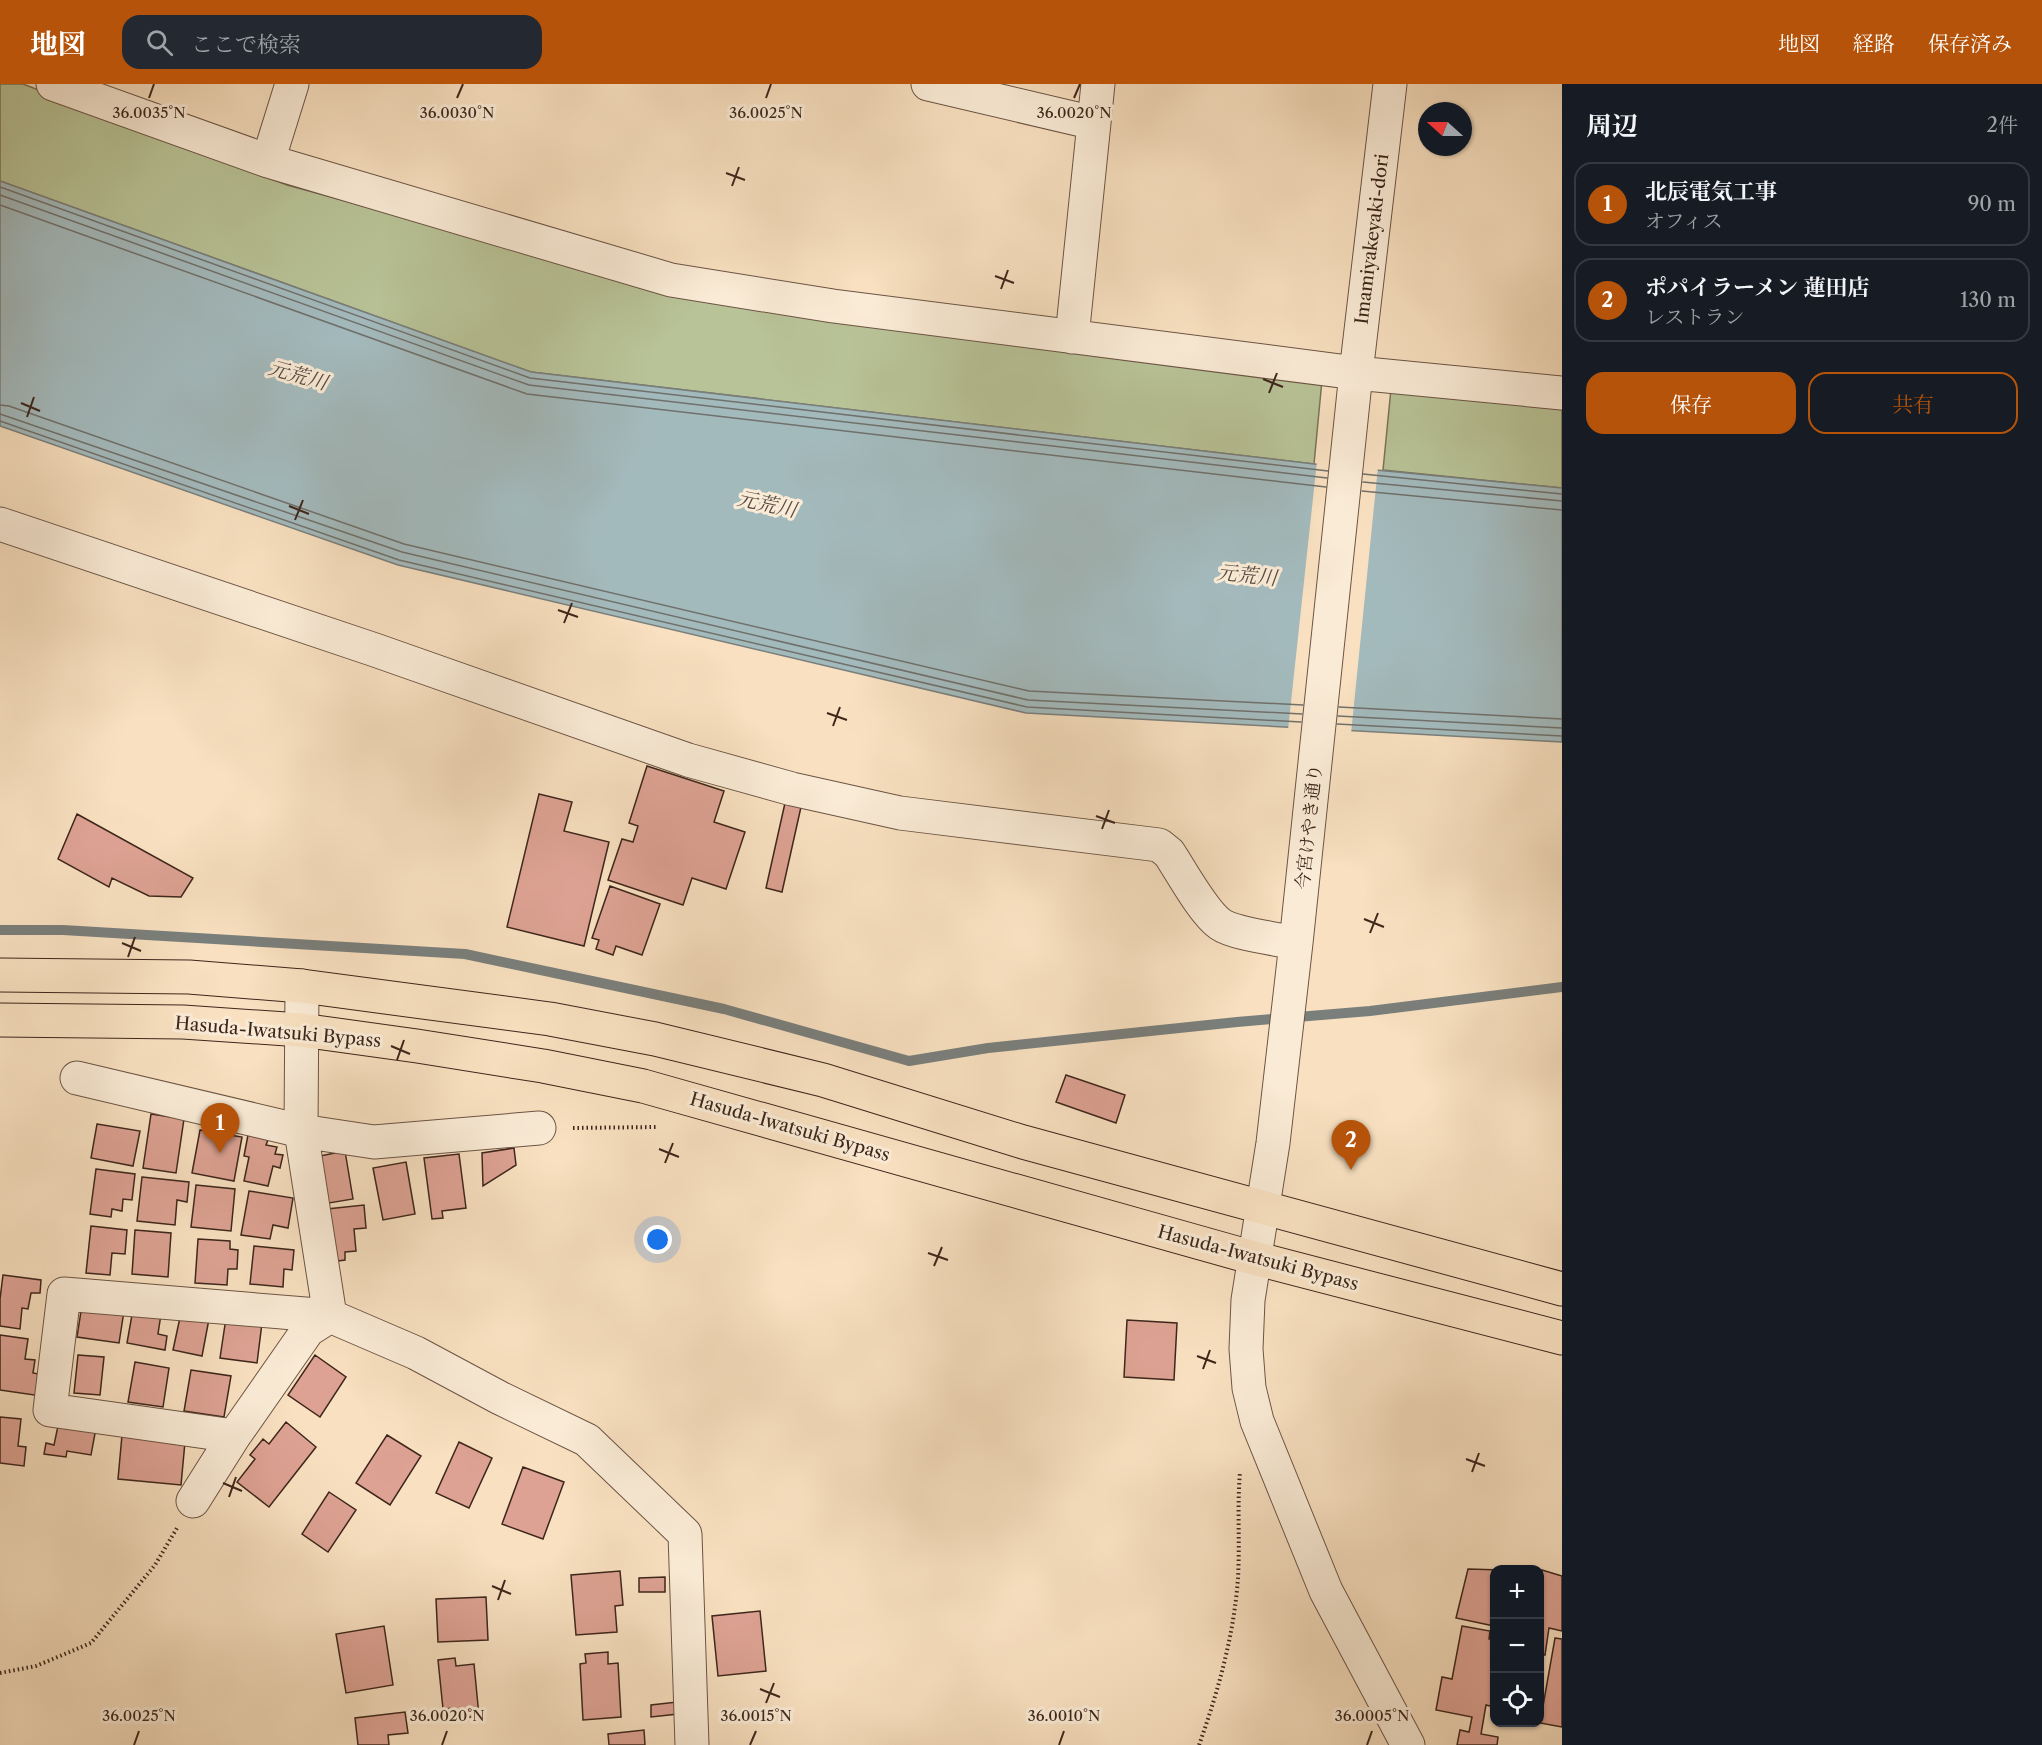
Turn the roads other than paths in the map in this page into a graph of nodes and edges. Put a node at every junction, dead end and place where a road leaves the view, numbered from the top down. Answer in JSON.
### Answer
{"nodes":[{"id":1,"x":53,"y":84,"type":"edge"},
{"id":2,"x":292,"y":84,"type":"edge"},
{"id":3,"x":928,"y":84,"type":"edge"},
{"id":4,"x":1098,"y":84,"type":"edge"},
{"id":5,"x":1390,"y":84,"type":"edge"},
{"id":6,"x":1094,"y":123,"type":"junction"},
{"id":7,"x":268,"y":161,"type":"junction"},
{"id":8,"x":1072,"y":337,"type":"junction"},
{"id":9,"x":1355,"y":384,"type":"junction"},
{"id":10,"x":1562,"y":393,"type":"edge"},
{"id":11,"x":0,"y":524,"type":"edge"},
{"id":12,"x":1298,"y":931,"type":"junction"},
{"id":13,"x":0,"y":975,"type":"edge"},
{"id":14,"x":302,"y":986,"type":"junction"},
{"id":15,"x":0,"y":1020,"type":"edge"},
{"id":16,"x":301,"y":1030,"type":"junction"},
{"id":17,"x":77,"y":1078,"type":"dead end"},
{"id":18,"x":539,"y":1128,"type":"road end"},
{"id":19,"x":301,"y":1131,"type":"junction"},
{"id":20,"x":1263,"y":1207,"type":"junction"},
{"id":21,"x":1254,"y":1258,"type":"junction"},
{"id":22,"x":1562,"y":1289,"type":"edge"},
{"id":23,"x":330,"y":1316,"type":"junction"},
{"id":24,"x":1562,"y":1338,"type":"edge"},
{"id":25,"x":234,"y":1436,"type":"junction"},
{"id":26,"x":192,"y":1501,"type":"road end"},
{"id":27,"x":692,"y":1745,"type":"edge"},
{"id":28,"x":1408,"y":1745,"type":"edge"}],
"edges":[{"from":1,"to":7,"type":"street"},
{"from":2,"to":7,"type":"street"},
{"from":3,"to":6,"type":"street"},
{"from":4,"to":6,"type":"street"},
{"from":5,"to":9,"type":"street","name":"Imamiyakeyaki-dori"},
{"from":6,"to":8,"type":"street"},
{"from":7,"to":8,"type":"street"},
{"from":8,"to":9,"type":"street"},
{"from":9,"to":10,"type":"street"},
{"from":9,"to":12,"type":"street","name":"今宮けやき通り"},
{"from":11,"to":12,"type":"street"},
{"from":12,"to":20,"type":"street","name":"今宮けやき通り"},
{"from":13,"to":14,"type":"highway"},
{"from":14,"to":16,"type":"street"},
{"from":14,"to":20,"type":"highway"},
{"from":15,"to":16,"type":"highway","name":"Hasuda-Iwatsuki Bypass"},
{"from":16,"to":19,"type":"street"},
{"from":16,"to":21,"type":"highway","name":"Hasuda-Iwatsuki Bypass"},
{"from":17,"to":19,"type":"street"},
{"from":18,"to":19,"type":"street"},
{"from":19,"to":23,"type":"street"},
{"from":20,"to":21,"type":"street","name":"今宮けやき通り"},
{"from":20,"to":22,"type":"highway"},
{"from":21,"to":24,"type":"highway","name":"Hasuda-Iwatsuki Bypass"},
{"from":21,"to":28,"type":"street","name":"今宮けやき通り"},
{"from":23,"to":25,"type":"street"},
{"from":23,"to":25,"type":"street"},
{"from":23,"to":27,"type":"street"},
{"from":25,"to":26,"type":"street"}]}
